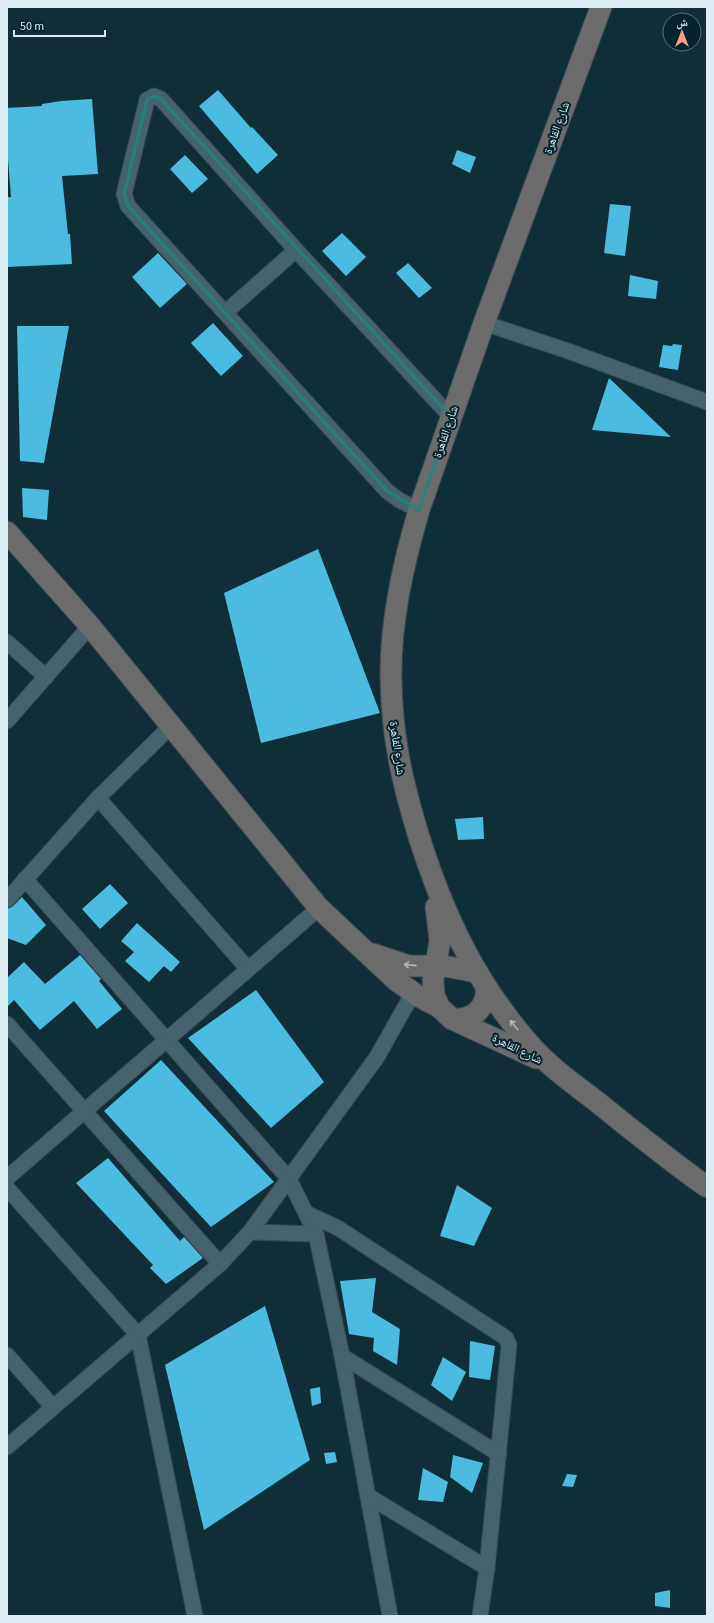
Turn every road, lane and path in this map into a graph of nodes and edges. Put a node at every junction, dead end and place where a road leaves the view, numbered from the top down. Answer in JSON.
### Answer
{"nodes":[{"id":1,"x":601,"y":7,"type":"edge"},
{"id":2,"x":296,"y":250,"type":"junction"},
{"id":3,"x":226,"y":312,"type":"junction"},
{"id":4,"x":484,"y":322,"type":"junction"},
{"id":5,"x":707,"y":402,"type":"edge"},
{"id":6,"x":451,"y":417,"type":"junction"},
{"id":7,"x":419,"y":510,"type":"junction"},
{"id":8,"x":7,"y":532,"type":"edge"},
{"id":9,"x":90,"y":626,"type":"junction"},
{"id":10,"x":7,"y":642,"type":"edge"},
{"id":11,"x":46,"y":676,"type":"junction"},
{"id":12,"x":7,"y":721,"type":"edge"},
{"id":13,"x":172,"y":725,"type":"junction"},
{"id":14,"x":98,"y":798,"type":"junction"},
{"id":15,"x":430,"y":872,"type":"junction"},
{"id":16,"x":25,"y":879,"type":"junction"},
{"id":17,"x":7,"y":900,"type":"edge"},
{"id":18,"x":318,"y":908,"type":"junction"},
{"id":19,"x":362,"y":948,"type":"junction"},
{"id":20,"x":435,"y":966,"type":"junction"},
{"id":21,"x":248,"y":969,"type":"junction"},
{"id":22,"x":481,"y":980,"type":"junction"},
{"id":23,"x":413,"y":993,"type":"junction"},
{"id":24,"x":446,"y":1013,"type":"junction"},
{"id":25,"x":7,"y":1024,"type":"edge"},
{"id":26,"x":166,"y":1039,"type":"junction"},
{"id":27,"x":549,"y":1065,"type":"junction"},
{"id":28,"x":85,"y":1111,"type":"junction"},
{"id":29,"x":7,"y":1178,"type":"edge"},
{"id":30,"x":289,"y":1179,"type":"junction"},
{"id":31,"x":707,"y":1187,"type":"edge"},
{"id":32,"x":7,"y":1188,"type":"edge"},
{"id":33,"x":308,"y":1214,"type":"junction"},
{"id":34,"x":250,"y":1232,"type":"junction"},
{"id":35,"x":316,"y":1234,"type":"junction"},
{"id":36,"x":220,"y":1264,"type":"junction"},
{"id":37,"x":138,"y":1336,"type":"junction"},
{"id":38,"x":7,"y":1355,"type":"edge"},
{"id":39,"x":342,"y":1356,"type":"junction"},
{"id":40,"x":53,"y":1407,"type":"junction"},
{"id":41,"x":7,"y":1447,"type":"edge"},
{"id":42,"x":499,"y":1454,"type":"junction"},
{"id":43,"x":368,"y":1496,"type":"junction"},
{"id":44,"x":487,"y":1568,"type":"junction"},
{"id":45,"x":195,"y":1616,"type":"edge"},
{"id":46,"x":390,"y":1616,"type":"edge"},
{"id":47,"x":480,"y":1616,"type":"edge"}],
"edges":[{"from":1,"to":4,"type":"main road","name":"شارع القاهرة"},
{"from":2,"to":3,"type":"street"},
{"from":2,"to":3,"type":"street"},
{"from":2,"to":6,"type":"street"},
{"from":3,"to":7,"type":"street"},
{"from":4,"to":5,"type":"street"},
{"from":4,"to":6,"type":"main road","name":"شارع القاهرة"},
{"from":6,"to":7,"type":"main road","name":"شارع القاهرة"},
{"from":7,"to":15,"type":"main road","name":"شارع القاهرة"},
{"from":8,"to":9,"type":"main road"},
{"from":9,"to":11,"type":"street"},
{"from":9,"to":13,"type":"main road"},
{"from":10,"to":11,"type":"street"},
{"from":11,"to":12,"type":"street"},
{"from":13,"to":14,"type":"street"},
{"from":13,"to":18,"type":"main road"},
{"from":14,"to":16,"type":"street"},
{"from":14,"to":21,"type":"street"},
{"from":15,"to":20,"type":"main road","name":"شارع القاهرة"},
{"from":15,"to":22,"type":"main road","name":"شارع القاهرة"},
{"from":16,"to":17,"type":"street"},
{"from":16,"to":26,"type":"street"},
{"from":18,"to":19,"type":"main road"},
{"from":18,"to":21,"type":"street"},
{"from":20,"to":19,"type":"main road","one_way":true},
{"from":19,"to":23,"type":"main road"},
{"from":20,"to":22,"type":"main road"},
{"from":20,"to":24,"type":"main road","name":"شارع القاهرة"},
{"from":21,"to":26,"type":"street"},
{"from":22,"to":24,"type":"main road"},
{"from":27,"to":22,"type":"main road","name":"شارع القاهرة","one_way":true},
{"from":23,"to":24,"type":"main road"},
{"from":23,"to":30,"type":"street"},
{"from":24,"to":27,"type":"main road","name":"شارع القاهرة"},
{"from":25,"to":28,"type":"street"},
{"from":26,"to":28,"type":"street"},
{"from":26,"to":30,"type":"street"},
{"from":27,"to":31,"type":"main road","name":"شارع القاهرة"},
{"from":28,"to":29,"type":"street"},
{"from":28,"to":36,"type":"street"},
{"from":30,"to":33,"type":"street"},
{"from":30,"to":34,"type":"street"},
{"from":32,"to":37,"type":"street"},
{"from":33,"to":35,"type":"street"},
{"from":33,"to":42,"type":"street"},
{"from":34,"to":35,"type":"street"},
{"from":34,"to":36,"type":"street"},
{"from":35,"to":39,"type":"street"},
{"from":36,"to":37,"type":"street"},
{"from":37,"to":40,"type":"street"},
{"from":37,"to":45,"type":"street"},
{"from":38,"to":40,"type":"street"},
{"from":39,"to":42,"type":"street"},
{"from":39,"to":43,"type":"street"},
{"from":40,"to":41,"type":"street"},
{"from":42,"to":44,"type":"street"},
{"from":43,"to":44,"type":"street"},
{"from":43,"to":46,"type":"street"},
{"from":44,"to":47,"type":"street"}]}
